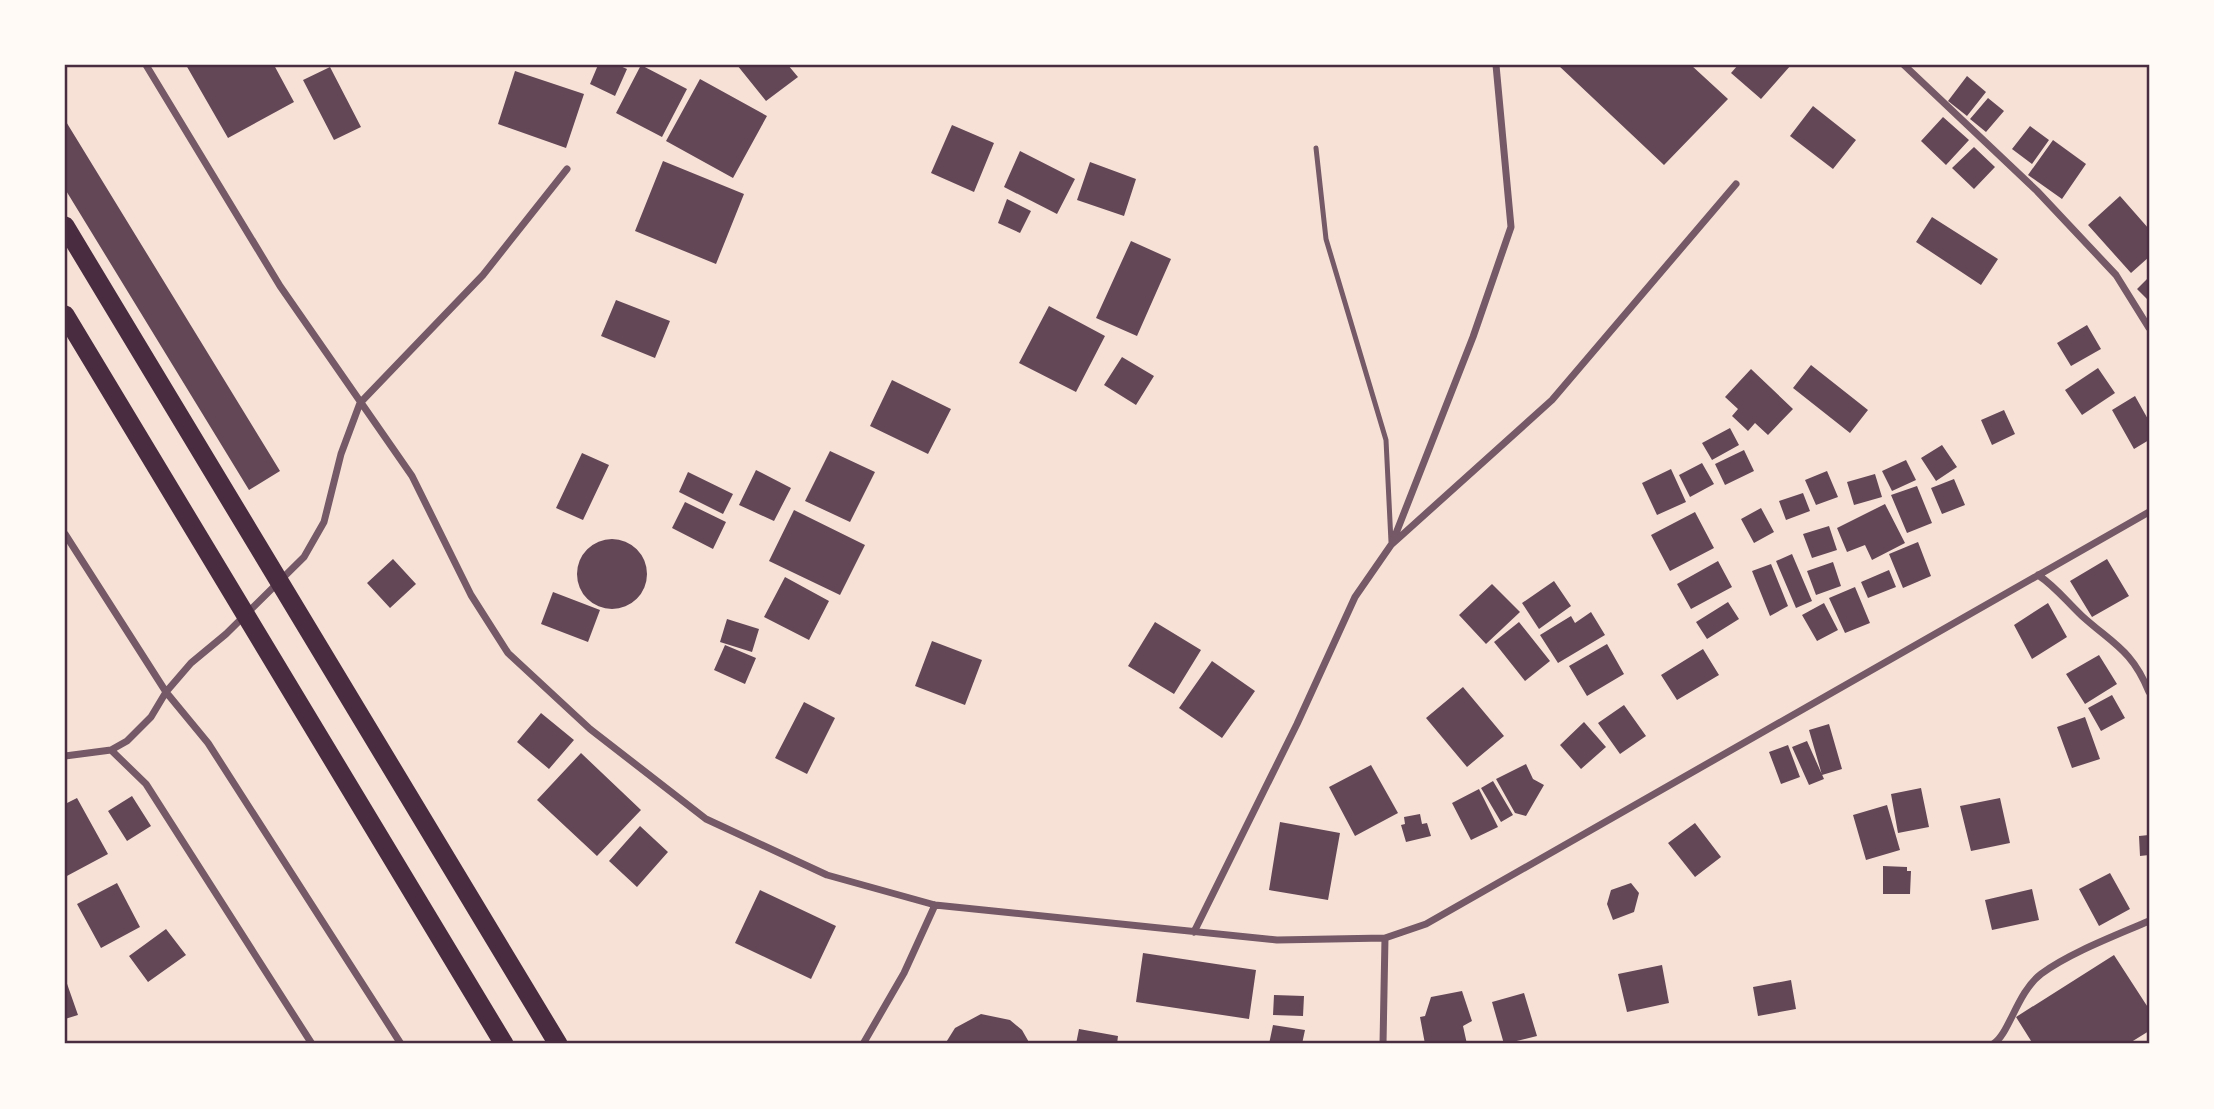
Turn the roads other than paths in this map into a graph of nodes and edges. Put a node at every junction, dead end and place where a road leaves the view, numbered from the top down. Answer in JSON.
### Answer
{"nodes":[{"id":1,"x":146,"y":65,"type":"edge"},
{"id":2,"x":1496,"y":65,"type":"edge"},
{"id":3,"x":1904,"y":65,"type":"edge"},
{"id":4,"x":1316,"y":148,"type":"dead end"},
{"id":5,"x":567,"y":169,"type":"dead end"},
{"id":6,"x":1736,"y":184,"type":"dead end"},
{"id":7,"x":65,"y":226,"type":"edge"},
{"id":8,"x":65,"y":315,"type":"edge"},
{"id":9,"x":2149,"y":328,"type":"edge"},
{"id":10,"x":360,"y":403,"type":"junction"},
{"id":11,"x":2149,"y":512,"type":"edge"},
{"id":12,"x":65,"y":534,"type":"edge"},
{"id":13,"x":1391,"y":545,"type":"junction"},
{"id":14,"x":2038,"y":575,"type":"junction"},
{"id":15,"x":166,"y":692,"type":"junction"},
{"id":16,"x":2149,"y":692,"type":"edge"},
{"id":17,"x":111,"y":750,"type":"junction"},
{"id":18,"x":65,"y":756,"type":"edge"},
{"id":19,"x":934,"y":905,"type":"junction"},
{"id":20,"x":2149,"y":921,"type":"edge"},
{"id":21,"x":1194,"y":932,"type":"junction"},
{"id":22,"x":1385,"y":938,"type":"junction"},
{"id":23,"x":312,"y":1044,"type":"edge"},
{"id":24,"x":401,"y":1044,"type":"edge"},
{"id":25,"x":503,"y":1044,"type":"edge"},
{"id":26,"x":558,"y":1044,"type":"edge"},
{"id":27,"x":863,"y":1044,"type":"edge"},
{"id":28,"x":1383,"y":1044,"type":"edge"},
{"id":29,"x":1993,"y":1044,"type":"edge"}],
"edges":[{"from":1,"to":10,"type":"street"},
{"from":2,"to":13,"type":"street"},
{"from":3,"to":9,"type":"street"},
{"from":4,"to":13,"type":"lane"},
{"from":5,"to":10,"type":"street"},
{"from":6,"to":13,"type":"street"},
{"from":7,"to":26,"type":"highway"},
{"from":8,"to":25,"type":"highway"},
{"from":10,"to":15,"type":"street"},
{"from":10,"to":19,"type":"street"},
{"from":11,"to":14,"type":"street"},
{"from":12,"to":15,"type":"street"},
{"from":13,"to":21,"type":"street"},
{"from":14,"to":16,"type":"street"},
{"from":14,"to":22,"type":"street"},
{"from":15,"to":17,"type":"street"},
{"from":15,"to":24,"type":"street"},
{"from":17,"to":18,"type":"street"},
{"from":17,"to":23,"type":"street"},
{"from":19,"to":21,"type":"street"},
{"from":19,"to":27,"type":"street"},
{"from":20,"to":29,"type":"street"},
{"from":21,"to":22,"type":"street"},
{"from":22,"to":28,"type":"street"}]}
